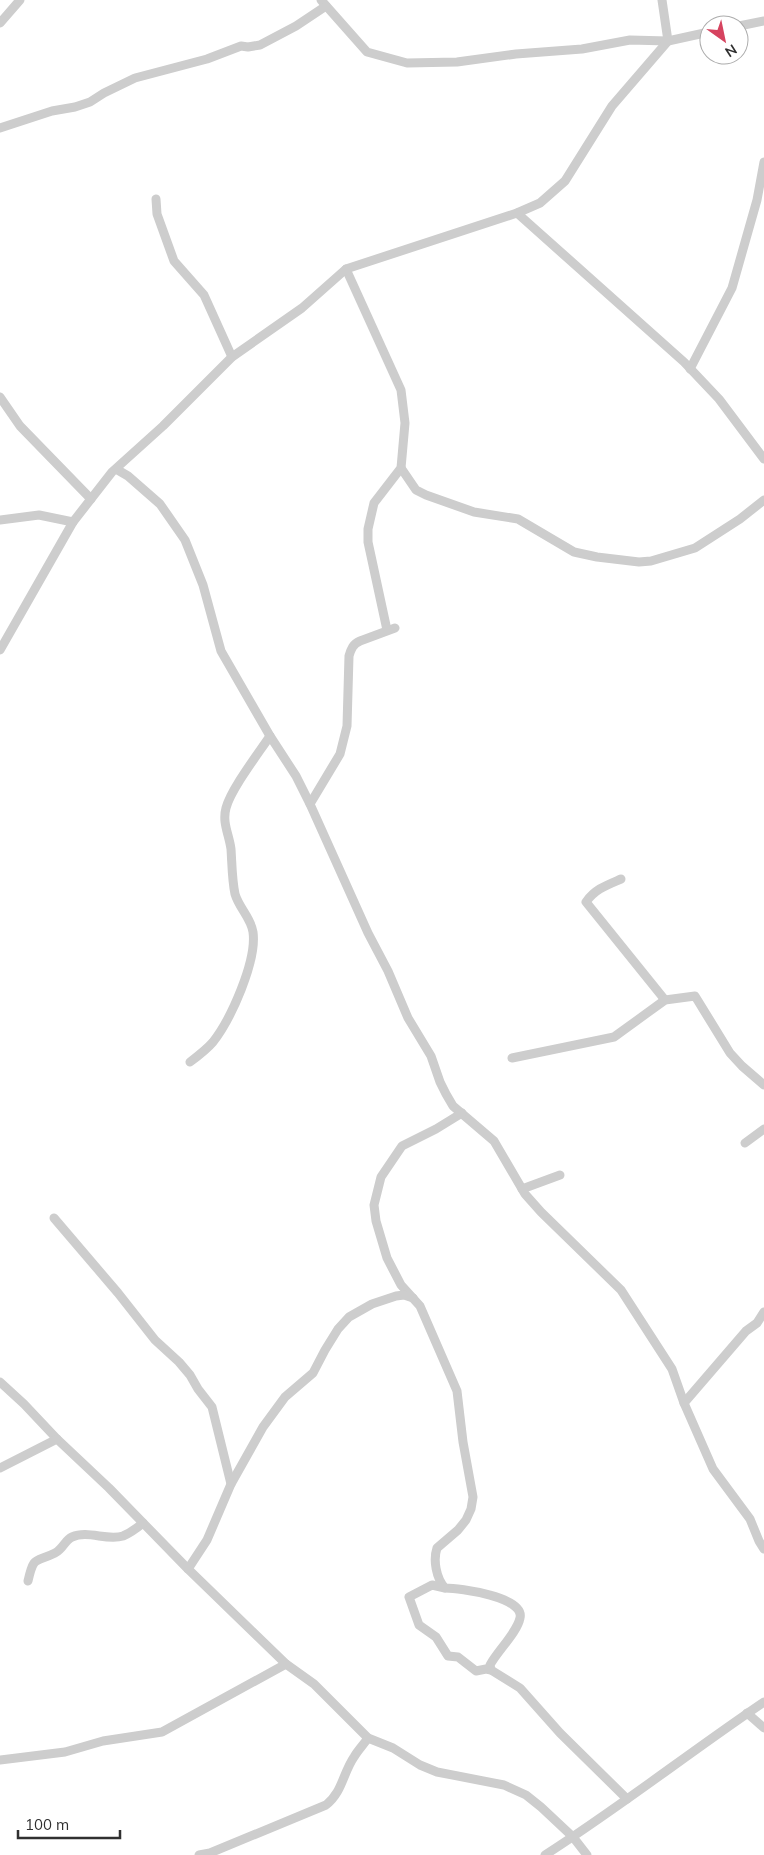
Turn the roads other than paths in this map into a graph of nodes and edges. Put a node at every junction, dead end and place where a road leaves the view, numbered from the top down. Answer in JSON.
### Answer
{"nodes":[{"id":1,"x":20,"y":0,"type":"edge"},
{"id":2,"x":662,"y":0,"type":"edge"},
{"id":3,"x":324,"y":3,"type":"edge"},
{"id":4,"x":764,"y":21,"type":"edge"},
{"id":5,"x":0,"y":23,"type":"edge"},
{"id":6,"x":749,"y":24,"type":"edge"},
{"id":7,"x":699,"y":34,"type":"edge"},
{"id":8,"x":668,"y":41,"type":"junction"},
{"id":9,"x":0,"y":128,"type":"edge"},
{"id":10,"x":764,"y":162,"type":"edge"},
{"id":11,"x":156,"y":199,"type":"dead end"},
{"id":12,"x":517,"y":213,"type":"junction"},
{"id":13,"x":346,"y":269,"type":"junction"},
{"id":14,"x":232,"y":356,"type":"junction"},
{"id":15,"x":690,"y":369,"type":"junction"},
{"id":16,"x":0,"y":397,"type":"edge"},
{"id":17,"x":764,"y":459,"type":"edge"},
{"id":18,"x":401,"y":468,"type":"junction"},
{"id":19,"x":116,"y":469,"type":"junction"},
{"id":20,"x":91,"y":499,"type":"junction"},
{"id":21,"x":764,"y":500,"type":"edge"},
{"id":22,"x":0,"y":520,"type":"edge"},
{"id":23,"x":73,"y":522,"type":"junction"},
{"id":24,"x":0,"y":650,"type":"edge"},
{"id":25,"x":270,"y":736,"type":"junction"},
{"id":26,"x":310,"y":804,"type":"junction"},
{"id":27,"x":621,"y":879,"type":"dead end"},
{"id":28,"x":665,"y":1000,"type":"junction"},
{"id":29,"x":512,"y":1058,"type":"dead end"},
{"id":30,"x":190,"y":1062,"type":"dead end"},
{"id":31,"x":764,"y":1085,"type":"edge"},
{"id":32,"x":462,"y":1113,"type":"junction"},
{"id":33,"x":764,"y":1129,"type":"edge"},
{"id":34,"x":745,"y":1143,"type":"dead end"},
{"id":35,"x":560,"y":1175,"type":"dead end"},
{"id":36,"x":522,"y":1189,"type":"junction"},
{"id":37,"x":54,"y":1218,"type":"dead end"},
{"id":38,"x":401,"y":1285,"type":"junction"},
{"id":39,"x":404,"y":1295,"type":"junction"},
{"id":40,"x":414,"y":1298,"type":"junction"},
{"id":41,"x":764,"y":1312,"type":"edge"},
{"id":42,"x":0,"y":1382,"type":"edge"},
{"id":43,"x":684,"y":1403,"type":"junction"},
{"id":44,"x":56,"y":1440,"type":"junction"},
{"id":45,"x":0,"y":1468,"type":"edge"},
{"id":46,"x":230,"y":1484,"type":"junction"},
{"id":47,"x":143,"y":1523,"type":"junction"},
{"id":48,"x":764,"y":1549,"type":"edge"},
{"id":49,"x":188,"y":1570,"type":"junction"},
{"id":50,"x":28,"y":1581,"type":"dead end"},
{"id":51,"x":445,"y":1588,"type":"junction"},
{"id":52,"x":286,"y":1664,"type":"junction"},
{"id":53,"x":488,"y":1668,"type":"junction"},
{"id":54,"x":764,"y":1702,"type":"edge"},
{"id":55,"x":747,"y":1713,"type":"junction"},
{"id":56,"x":764,"y":1728,"type":"edge"},
{"id":57,"x":368,"y":1738,"type":"junction"},
{"id":58,"x":0,"y":1760,"type":"edge"},
{"id":59,"x":627,"y":1799,"type":"junction"},
{"id":60,"x":573,"y":1837,"type":"junction"},
{"id":61,"x":199,"y":1855,"type":"edge"},
{"id":62,"x":545,"y":1855,"type":"edge"},
{"id":63,"x":587,"y":1855,"type":"edge"}],
"edges":[{"from":1,"to":5,"type":"street"},
{"from":2,"to":8,"type":"street"},
{"from":3,"to":8,"type":"street"},
{"from":3,"to":9,"type":"street"},
{"from":4,"to":6,"type":"street"},
{"from":7,"to":8,"type":"street"},
{"from":8,"to":12,"type":"street"},
{"from":10,"to":15,"type":"street"},
{"from":11,"to":14,"type":"street"},
{"from":12,"to":13,"type":"street"},
{"from":12,"to":15,"type":"street"},
{"from":13,"to":14,"type":"street"},
{"from":13,"to":18,"type":"street"},
{"from":14,"to":19,"type":"street"},
{"from":15,"to":17,"type":"street"},
{"from":16,"to":20,"type":"street"},
{"from":18,"to":21,"type":"street"},
{"from":18,"to":26,"type":"street"},
{"from":19,"to":20,"type":"street"},
{"from":19,"to":25,"type":"street"},
{"from":20,"to":23,"type":"street"},
{"from":22,"to":23,"type":"street"},
{"from":23,"to":24,"type":"street"},
{"from":25,"to":26,"type":"street"},
{"from":25,"to":30,"type":"street"},
{"from":26,"to":32,"type":"street"},
{"from":27,"to":28,"type":"street"},
{"from":28,"to":29,"type":"street"},
{"from":28,"to":31,"type":"street"},
{"from":32,"to":36,"type":"street"},
{"from":32,"to":38,"type":"street"},
{"from":33,"to":34,"type":"street"},
{"from":35,"to":36,"type":"street"},
{"from":36,"to":43,"type":"street"},
{"from":37,"to":46,"type":"street"},
{"from":38,"to":39,"type":"street"},
{"from":38,"to":40,"type":"street"},
{"from":39,"to":40,"type":"street"},
{"from":39,"to":46,"type":"street"},
{"from":40,"to":51,"type":"street"},
{"from":41,"to":43,"type":"street"},
{"from":42,"to":44,"type":"street"},
{"from":43,"to":48,"type":"street"},
{"from":44,"to":45,"type":"street"},
{"from":44,"to":47,"type":"street"},
{"from":46,"to":49,"type":"street"},
{"from":47,"to":49,"type":"street"},
{"from":47,"to":50,"type":"street"},
{"from":49,"to":52,"type":"street"},
{"from":51,"to":53,"type":"street"},
{"from":51,"to":53,"type":"street"},
{"from":52,"to":57,"type":"street"},
{"from":52,"to":58,"type":"street"},
{"from":53,"to":59,"type":"street"},
{"from":54,"to":55,"type":"street"},
{"from":55,"to":56,"type":"street"},
{"from":55,"to":59,"type":"street"},
{"from":57,"to":60,"type":"street"},
{"from":57,"to":61,"type":"street"},
{"from":59,"to":60,"type":"street"},
{"from":60,"to":62,"type":"street"},
{"from":60,"to":63,"type":"street"}]}
